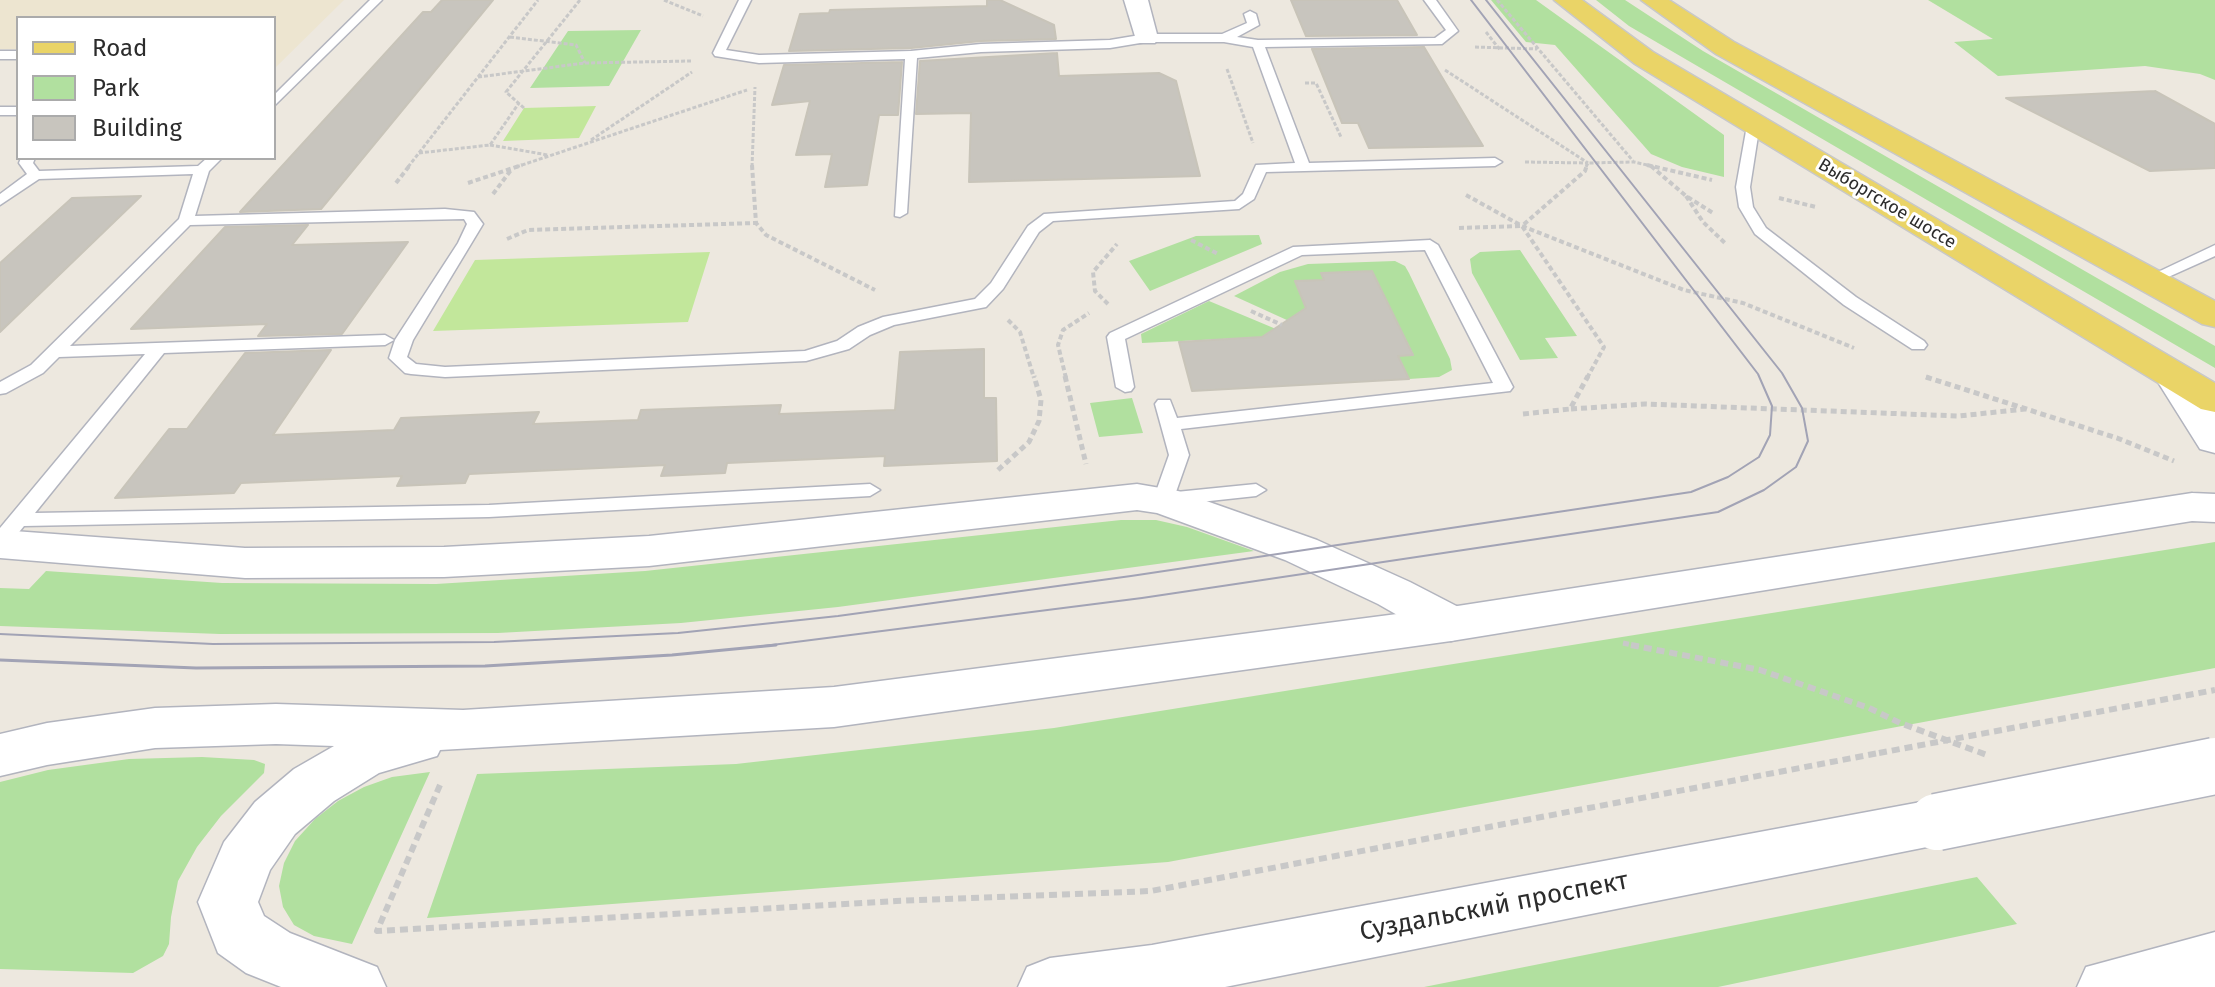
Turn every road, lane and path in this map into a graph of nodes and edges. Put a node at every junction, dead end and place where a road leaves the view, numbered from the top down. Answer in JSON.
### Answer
{"nodes":[{"id":1,"x":376,"y":0,"type":"edge"},
{"id":2,"x":538,"y":0,"type":"edge"},
{"id":3,"x":580,"y":0,"type":"edge"},
{"id":4,"x":745,"y":0,"type":"edge"},
{"id":5,"x":1136,"y":0,"type":"edge"},
{"id":6,"x":1430,"y":0,"type":"edge"},
{"id":7,"x":1497,"y":0,"type":"edge"},
{"id":8,"x":1566,"y":0,"type":"edge"},
{"id":9,"x":1653,"y":0,"type":"edge"},
{"id":10,"x":1250,"y":14,"type":"dead end"},
{"id":11,"x":509,"y":37,"type":"junction"},
{"id":12,"x":1146,"y":38,"type":"junction"},
{"id":13,"x":1224,"y":38,"type":"junction"},
{"id":14,"x":545,"y":41,"type":"junction"},
{"id":15,"x":1438,"y":41,"type":"junction"},
{"id":16,"x":1258,"y":44,"type":"junction"},
{"id":17,"x":1538,"y":49,"type":"junction"},
{"id":18,"x":911,"y":55,"type":"junction"},
{"id":19,"x":713,"y":57,"type":"junction"},
{"id":20,"x":759,"y":59,"type":"junction"},
{"id":21,"x":585,"y":63,"type":"junction"},
{"id":22,"x":1443,"y":68,"type":"dead end"},
{"id":23,"x":521,"y":72,"type":"junction"},
{"id":24,"x":478,"y":77,"type":"junction"},
{"id":25,"x":768,"y":84,"type":"dead end"},
{"id":26,"x":754,"y":88,"type":"junction"},
{"id":27,"x":276,"y":100,"type":"edge"},
{"id":28,"x":519,"y":103,"type":"junction"},
{"id":29,"x":524,"y":108,"type":"dead end"},
{"id":30,"x":1753,"y":123,"type":"junction"},
{"id":31,"x":490,"y":145,"type":"junction"},
{"id":32,"x":583,"y":145,"type":"junction"},
{"id":33,"x":419,"y":153,"type":"junction"},
{"id":34,"x":552,"y":155,"type":"junction"},
{"id":35,"x":27,"y":160,"type":"edge"},
{"id":36,"x":213,"y":160,"type":"edge"},
{"id":37,"x":1495,"y":162,"type":"joint"},
{"id":38,"x":1634,"y":162,"type":"dead end"},
{"id":39,"x":1650,"y":165,"type":"dead end"},
{"id":40,"x":1304,"y":167,"type":"junction"},
{"id":41,"x":202,"y":170,"type":"junction"},
{"id":42,"x":35,"y":175,"type":"junction"},
{"id":43,"x":455,"y":187,"type":"dead end"},
{"id":44,"x":0,"y":201,"type":"edge"},
{"id":45,"x":900,"y":213,"type":"dead end"},
{"id":46,"x":371,"y":215,"type":"junction"},
{"id":47,"x":186,"y":221,"type":"junction"},
{"id":48,"x":756,"y":223,"type":"junction"},
{"id":49,"x":1760,"y":231,"type":"junction"},
{"id":50,"x":1185,"y":237,"type":"dead end"},
{"id":51,"x":1122,"y":238,"type":"dead end"},
{"id":52,"x":2215,"y":250,"type":"edge"},
{"id":53,"x":461,"y":251,"type":"junction"},
{"id":54,"x":1222,"y":256,"type":"dead end"},
{"id":55,"x":2149,"y":280,"type":"junction"},
{"id":56,"x":980,"y":303,"type":"junction"},
{"id":57,"x":1108,"y":305,"type":"dead end"},
{"id":58,"x":1245,"y":308,"type":"dead end"},
{"id":59,"x":920,"y":314,"type":"junction"},
{"id":60,"x":2215,"y":316,"type":"edge"},
{"id":61,"x":1282,"y":325,"type":"dead end"},
{"id":62,"x":385,"y":340,"type":"dead end"},
{"id":63,"x":1058,"y":345,"type":"dead end"},
{"id":64,"x":1918,"y":345,"type":"dead end"},
{"id":65,"x":158,"y":349,"type":"junction"},
{"id":66,"x":54,"y":352,"type":"junction"},
{"id":67,"x":2176,"y":379,"type":"junction"},
{"id":68,"x":1125,"y":387,"type":"dead end"},
{"id":69,"x":0,"y":389,"type":"edge"},
{"id":70,"x":2215,"y":400,"type":"edge"},
{"id":71,"x":1164,"y":404,"type":"dead end"},
{"id":72,"x":1570,"y":409,"type":"dead end"},
{"id":73,"x":2027,"y":409,"type":"dead end"},
{"id":74,"x":1172,"y":424,"type":"junction"},
{"id":75,"x":2215,"y":440,"type":"edge"},
{"id":76,"x":992,"y":474,"type":"dead end"},
{"id":77,"x":870,"y":490,"type":"dead end"},
{"id":78,"x":1256,"y":490,"type":"dead end"},
{"id":79,"x":1150,"y":499,"type":"junction"},
{"id":80,"x":2207,"y":500,"type":"edge"},
{"id":81,"x":6,"y":535,"type":"edge"},
{"id":82,"x":1541,"y":609,"type":"junction"},
{"id":83,"x":1451,"y":624,"type":"junction"},
{"id":84,"x":2215,"y":690,"type":"edge"},
{"id":85,"x":454,"y":751,"type":"junction"},
{"id":86,"x":0,"y":755,"type":"edge"},
{"id":87,"x":1995,"y":758,"type":"dead end"},
{"id":88,"x":2215,"y":766,"type":"edge"},
{"id":89,"x":2215,"y":960,"type":"edge"},
{"id":90,"x":354,"y":987,"type":"edge"},
{"id":91,"x":1050,"y":987,"type":"edge"},
{"id":92,"x":2109,"y":987,"type":"edge"}],
"edges":[{"from":1,"to":27,"type":"lane"},
{"from":2,"to":11,"type":"path"},
{"from":3,"to":14,"type":"path"},
{"from":4,"to":19,"type":"lane"},
{"from":5,"to":12,"type":"street"},
{"from":6,"to":15,"type":"lane"},
{"from":7,"to":17,"type":"path"},
{"from":8,"to":30,"type":"main road","name":"Выборгское шоссе"},
{"from":9,"to":55,"type":"main road"},
{"from":10,"to":13,"type":"lane"},
{"from":11,"to":14,"type":"path"},
{"from":11,"to":24,"type":"path"},
{"from":12,"to":13,"type":"lane"},
{"from":12,"to":18,"type":"lane"},
{"from":13,"to":16,"type":"lane"},
{"from":14,"to":21,"type":"path"},
{"from":14,"to":23,"type":"path"},
{"from":15,"to":16,"type":"lane"},
{"from":15,"to":17,"type":"path"},
{"from":16,"to":40,"type":"lane"},
{"from":17,"to":38,"type":"path"},
{"from":18,"to":20,"type":"lane"},
{"from":18,"to":45,"type":"lane"},
{"from":19,"to":20,"type":"lane"},
{"from":19,"to":21,"type":"path"},
{"from":19,"to":32,"type":"path"},
{"from":20,"to":26,"type":"path"},
{"from":21,"to":23,"type":"path"},
{"from":22,"to":37,"type":"path"},
{"from":23,"to":24,"type":"path"},
{"from":23,"to":28,"type":"path"},
{"from":24,"to":33,"type":"path"},
{"from":25,"to":26,"type":"path"},
{"from":26,"to":32,"type":"path"},
{"from":26,"to":48,"type":"path"},
{"from":28,"to":29,"type":"path"},
{"from":28,"to":31,"type":"path"},
{"from":30,"to":49,"type":"lane"},
{"from":30,"to":67,"type":"main road","name":"Выборгское шоссе"},
{"from":31,"to":33,"type":"path"},
{"from":31,"to":34,"type":"path"},
{"from":32,"to":34,"type":"path"},
{"from":33,"to":46,"type":"path"},
{"from":34,"to":43,"type":"path"},
{"from":35,"to":42,"type":"lane"},
{"from":36,"to":41,"type":"lane"},
{"from":37,"to":40,"type":"lane"},
{"from":39,"to":49,"type":"path"},
{"from":40,"to":56,"type":"lane"},
{"from":41,"to":42,"type":"lane"},
{"from":41,"to":47,"type":"lane"},
{"from":42,"to":44,"type":"lane"},
{"from":46,"to":47,"type":"lane"},
{"from":46,"to":53,"type":"lane"},
{"from":47,"to":66,"type":"lane"},
{"from":48,"to":53,"type":"path"},
{"from":48,"to":59,"type":"path"},
{"from":49,"to":64,"type":"lane"},
{"from":50,"to":54,"type":"path"},
{"from":51,"to":57,"type":"path"},
{"from":52,"to":55,"type":"lane"},
{"from":53,"to":59,"type":"lane"},
{"from":55,"to":60,"type":"main road"},
{"from":56,"to":59,"type":"lane"},
{"from":56,"to":76,"type":"path"},
{"from":58,"to":61,"type":"path"},
{"from":62,"to":65,"type":"lane"},
{"from":63,"to":79,"type":"path"},
{"from":65,"to":66,"type":"lane"},
{"from":65,"to":81,"type":"lane"},
{"from":66,"to":69,"type":"lane"},
{"from":67,"to":70,"type":"main road","name":"Выборгское шоссе"},
{"from":67,"to":75,"type":"main road"},
{"from":68,"to":74,"type":"lane"},
{"from":71,"to":74,"type":"lane"},
{"from":72,"to":73,"type":"path"},
{"from":74,"to":79,"type":"lane"},
{"from":77,"to":81,"type":"lane"},
{"from":78,"to":79,"type":"lane"},
{"from":79,"to":81,"type":"street"},
{"from":79,"to":83,"type":"street"},
{"from":80,"to":82,"type":"main road"},
{"from":82,"to":83,"type":"main road"},
{"from":82,"to":87,"type":"path"},
{"from":83,"to":85,"type":"main road"},
{"from":84,"to":85,"type":"path","bridge":true},
{"from":85,"to":86,"type":"main road"},
{"from":85,"to":90,"type":"main road"},
{"from":88,"to":91,"type":"main road","name":"Суздальский проспект","bridge":true},
{"from":89,"to":92,"type":"main road"}]}
